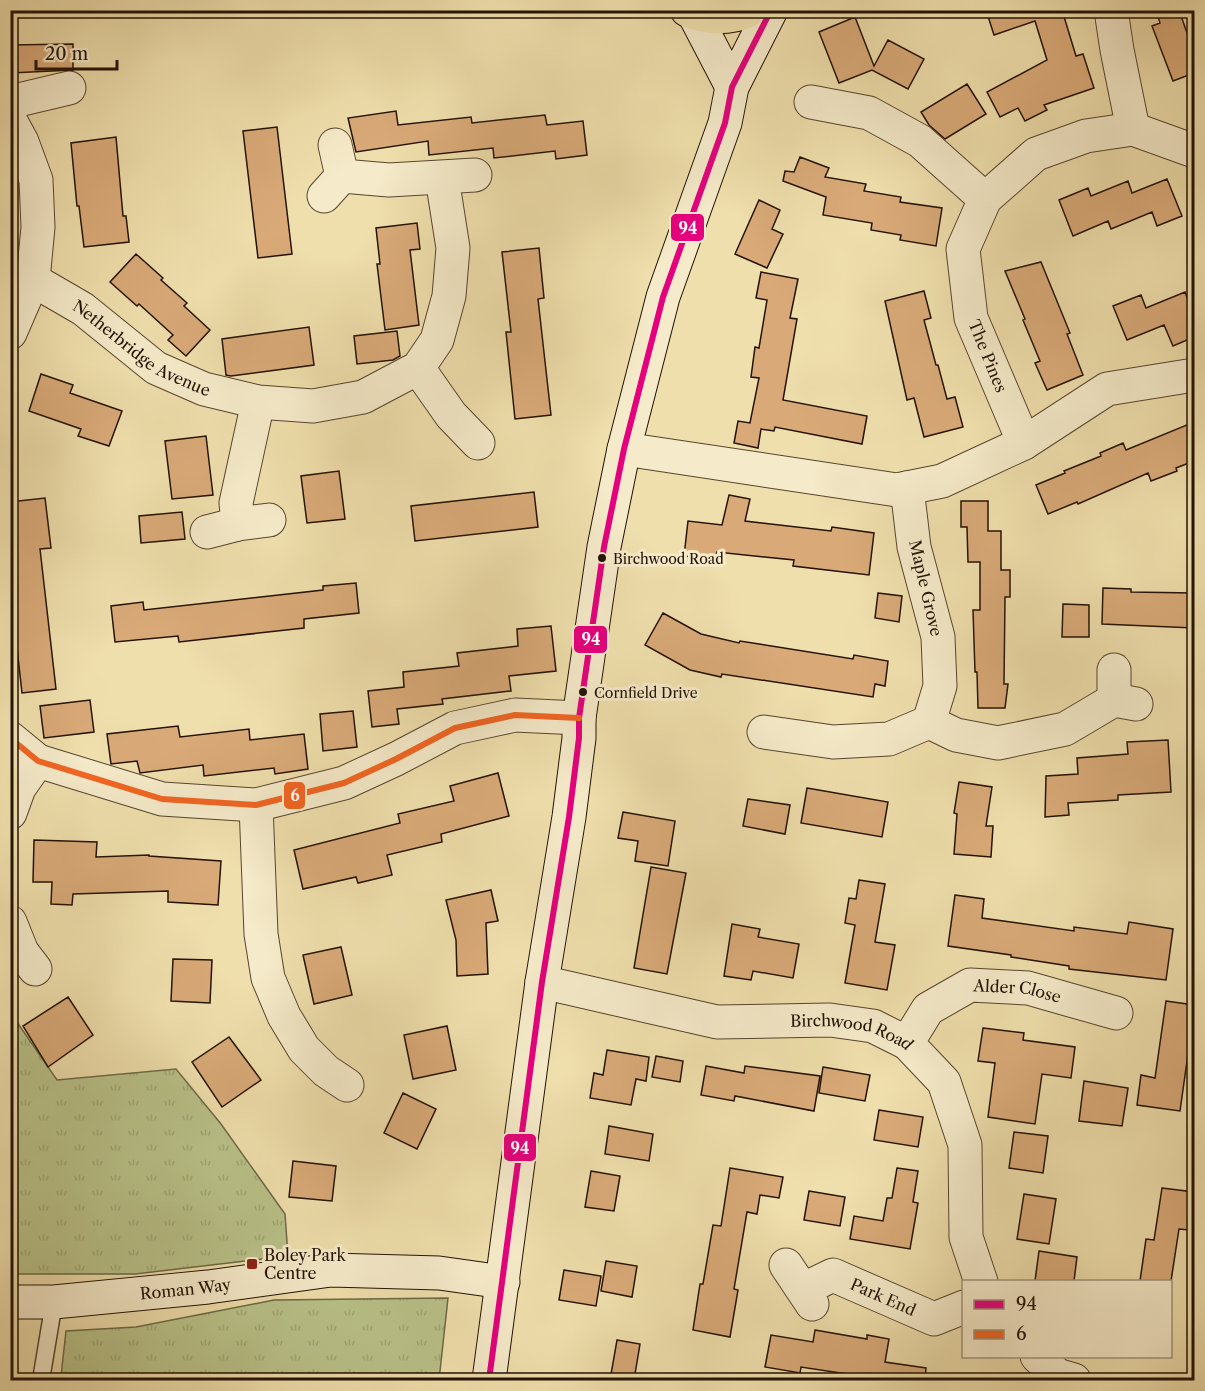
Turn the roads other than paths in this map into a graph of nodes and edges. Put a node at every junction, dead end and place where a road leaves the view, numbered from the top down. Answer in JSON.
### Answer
{"nodes":[{"id":1,"x":750,"y":10,"type":"edge"},
{"id":2,"x":771,"y":10,"type":"edge"},
{"id":3,"x":1111,"y":10,"type":"edge"},
{"id":4,"x":690,"y":12,"type":"edge"},
{"id":5,"x":732,"y":87,"type":"junction"},
{"id":6,"x":69,"y":88,"type":"dead end"},
{"id":7,"x":10,"y":102,"type":"edge"},
{"id":8,"x":811,"y":102,"type":"dead end"},
{"id":9,"x":10,"y":120,"type":"edge"},
{"id":10,"x":1133,"y":129,"type":"junction"},
{"id":11,"x":335,"y":145,"type":"dead end"},
{"id":12,"x":1194,"y":151,"type":"edge"},
{"id":13,"x":475,"y":175,"type":"dead end"},
{"id":14,"x":442,"y":178,"type":"junction"},
{"id":15,"x":985,"y":199,"type":"junction"},
{"id":16,"x":33,"y":279,"type":"junction"},
{"id":17,"x":10,"y":333,"type":"edge"},
{"id":18,"x":418,"y":368,"type":"junction"},
{"id":19,"x":1194,"y":375,"type":"edge"},
{"id":20,"x":258,"y":402,"type":"junction"},
{"id":21,"x":1024,"y":443,"type":"junction"},
{"id":22,"x":478,"y":444,"type":"dead end"},
{"id":23,"x":624,"y":448,"type":"junction"},
{"id":24,"x":907,"y":489,"type":"junction"},
{"id":25,"x":207,"y":532,"type":"dead end"},
{"id":26,"x":1121,"y":691,"type":"dead end"},
{"id":27,"x":579,"y":718,"type":"junction"},
{"id":28,"x":929,"y":722,"type":"junction"},
{"id":29,"x":764,"y":732,"type":"dead end"},
{"id":30,"x":10,"y":738,"type":"edge"},
{"id":31,"x":38,"y":761,"type":"junction"},
{"id":32,"x":256,"y":805,"type":"junction"},
{"id":33,"x":10,"y":813,"type":"edge"},
{"id":34,"x":10,"y":922,"type":"edge"},
{"id":35,"x":23,"y":959,"type":"edge"},
{"id":36,"x":542,"y":981,"type":"junction"},
{"id":37,"x":1116,"y":1013,"type":"dead end"},
{"id":38,"x":907,"y":1043,"type":"junction"},
{"id":39,"x":329,"y":1080,"type":"dead end"},
{"id":40,"x":981,"y":1280,"type":"edge"},
{"id":41,"x":502,"y":1282,"type":"junction"},
{"id":42,"x":801,"y":1286,"type":"dead end"},
{"id":43,"x":10,"y":1302,"type":"edge"},
{"id":44,"x":54,"y":1302,"type":"junction"},
{"id":45,"x":962,"y":1307,"type":"edge"},
{"id":46,"x":1039,"y":1358,"type":"edge"},
{"id":47,"x":41,"y":1380,"type":"edge"},
{"id":48,"x":489,"y":1380,"type":"edge"},
{"id":49,"x":1074,"y":1380,"type":"edge"}],
"edges":[{"from":1,"to":4,"type":"highway"},
{"from":2,"to":5,"type":"street"},
{"from":3,"to":10,"type":"street"},
{"from":4,"to":5,"type":"street"},
{"from":5,"to":23,"type":"street"},
{"from":6,"to":7,"type":"street"},
{"from":8,"to":15,"type":"street"},
{"from":9,"to":16,"type":"street"},
{"from":10,"to":12,"type":"street","name":"The Pines"},
{"from":10,"to":15,"type":"street","name":"The Pines"},
{"from":11,"to":14,"type":"street"},
{"from":13,"to":14,"type":"street"},
{"from":14,"to":18,"type":"street","name":"Netherbridge Avenue"},
{"from":15,"to":21,"type":"street","name":"The Pines"},
{"from":16,"to":17,"type":"street"},
{"from":16,"to":20,"type":"street","name":"Netherbridge Avenue"},
{"from":18,"to":20,"type":"street","name":"Netherbridge Avenue"},
{"from":18,"to":22,"type":"street"},
{"from":19,"to":21,"type":"street"},
{"from":20,"to":25,"type":"street"},
{"from":21,"to":24,"type":"street"},
{"from":23,"to":24,"type":"street"},
{"from":23,"to":27,"type":"street"},
{"from":24,"to":28,"type":"street","name":"Maple Grove"},
{"from":26,"to":28,"type":"street"},
{"from":27,"to":32,"type":"street"},
{"from":27,"to":36,"type":"street"},
{"from":28,"to":29,"type":"street"},
{"from":30,"to":31,"type":"street"},
{"from":31,"to":32,"type":"street"},
{"from":31,"to":33,"type":"street"},
{"from":32,"to":39,"type":"street"},
{"from":34,"to":35,"type":"street"},
{"from":36,"to":38,"type":"street","name":"Birchwood Road"},
{"from":36,"to":41,"type":"street"},
{"from":37,"to":38,"type":"street","name":"Alder Close"},
{"from":38,"to":40,"type":"street","name":"Birchwood Road"},
{"from":41,"to":44,"type":"street","name":"Roman Way"},
{"from":41,"to":48,"type":"street"},
{"from":42,"to":45,"type":"street","name":"Park End"},
{"from":43,"to":44,"type":"street","name":"Roman Way"},
{"from":44,"to":47,"type":"lane"},
{"from":46,"to":49,"type":"street"}]}
